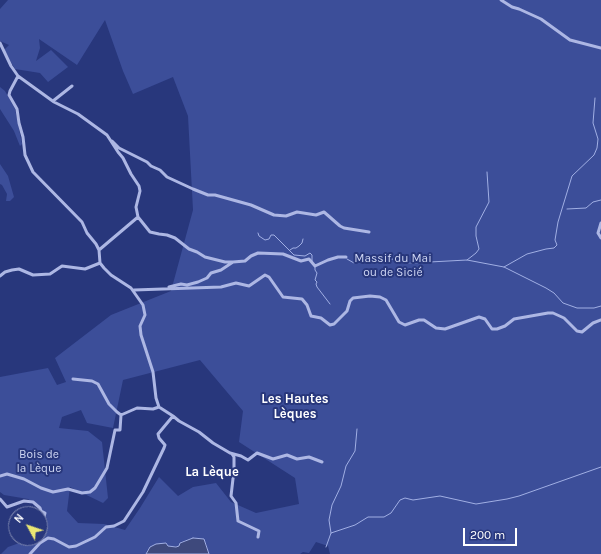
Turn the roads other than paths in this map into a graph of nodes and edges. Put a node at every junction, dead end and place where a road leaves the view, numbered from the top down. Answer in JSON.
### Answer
{"nodes":[{"id":1,"x":501,"y":0,"type":"edge"},
{"id":2,"x":0,"y":43,"type":"edge"},
{"id":3,"x":601,"y":48,"type":"edge"},
{"id":4,"x":18,"y":76,"type":"junction"},
{"id":5,"x":72,"y":86,"type":"dead end"},
{"id":6,"x":53,"y":101,"type":"junction"},
{"id":7,"x":110,"y":139,"type":"junction"},
{"id":8,"x":138,"y":216,"type":"junction"},
{"id":9,"x":601,"y":223,"type":"edge"},
{"id":10,"x":369,"y":232,"type":"dead end"},
{"id":11,"x":601,"y":238,"type":"edge"},
{"id":12,"x":99,"y":250,"type":"junction"},
{"id":13,"x":346,"y":257,"type":"dead end"},
{"id":14,"x":233,"y":262,"type":"junction"},
{"id":15,"x":100,"y":263,"type":"junction"},
{"id":16,"x":0,"y":276,"type":"edge"},
{"id":17,"x":164,"y":288,"type":"junction"},
{"id":18,"x":134,"y":290,"type":"junction"},
{"id":19,"x":601,"y":320,"type":"edge"},
{"id":20,"x":73,"y":379,"type":"dead end"},
{"id":21,"x":159,"y":407,"type":"junction"},
{"id":22,"x":121,"y":414,"type":"junction"},
{"id":23,"x":173,"y":416,"type":"junction"},
{"id":24,"x":232,"y":454,"type":"junction"},
{"id":25,"x":322,"y":462,"type":"dead end"},
{"id":26,"x":0,"y":476,"type":"edge"},
{"id":27,"x":0,"y":499,"type":"edge"},
{"id":28,"x":10,"y":506,"type":"edge"},
{"id":29,"x":38,"y":506,"type":"edge"},
{"id":30,"x":8,"y":507,"type":"edge"},
{"id":31,"x":258,"y":537,"type":"dead end"},
{"id":32,"x":30,"y":554,"type":"edge"}],
"edges":[{"from":1,"to":3,"type":"street"},
{"from":2,"to":4,"type":"street"},
{"from":4,"to":6,"type":"street"},
{"from":4,"to":12,"type":"street"},
{"from":5,"to":6,"type":"street"},
{"from":6,"to":7,"type":"street"},
{"from":7,"to":8,"type":"street"},
{"from":7,"to":10,"type":"street"},
{"from":8,"to":12,"type":"street"},
{"from":8,"to":14,"type":"street"},
{"from":9,"to":11,"type":"street"},
{"from":12,"to":15,"type":"street"},
{"from":13,"to":14,"type":"street"},
{"from":14,"to":17,"type":"street"},
{"from":15,"to":16,"type":"street"},
{"from":15,"to":18,"type":"street"},
{"from":17,"to":18,"type":"street"},
{"from":17,"to":19,"type":"street"},
{"from":18,"to":21,"type":"street"},
{"from":20,"to":22,"type":"street"},
{"from":21,"to":22,"type":"street"},
{"from":21,"to":23,"type":"street"},
{"from":22,"to":26,"type":"street"},
{"from":23,"to":24,"type":"street"},
{"from":23,"to":32,"type":"street"},
{"from":24,"to":25,"type":"street"},
{"from":24,"to":31,"type":"street"},
{"from":27,"to":30,"type":"street"},
{"from":28,"to":29,"type":"street"}]}
